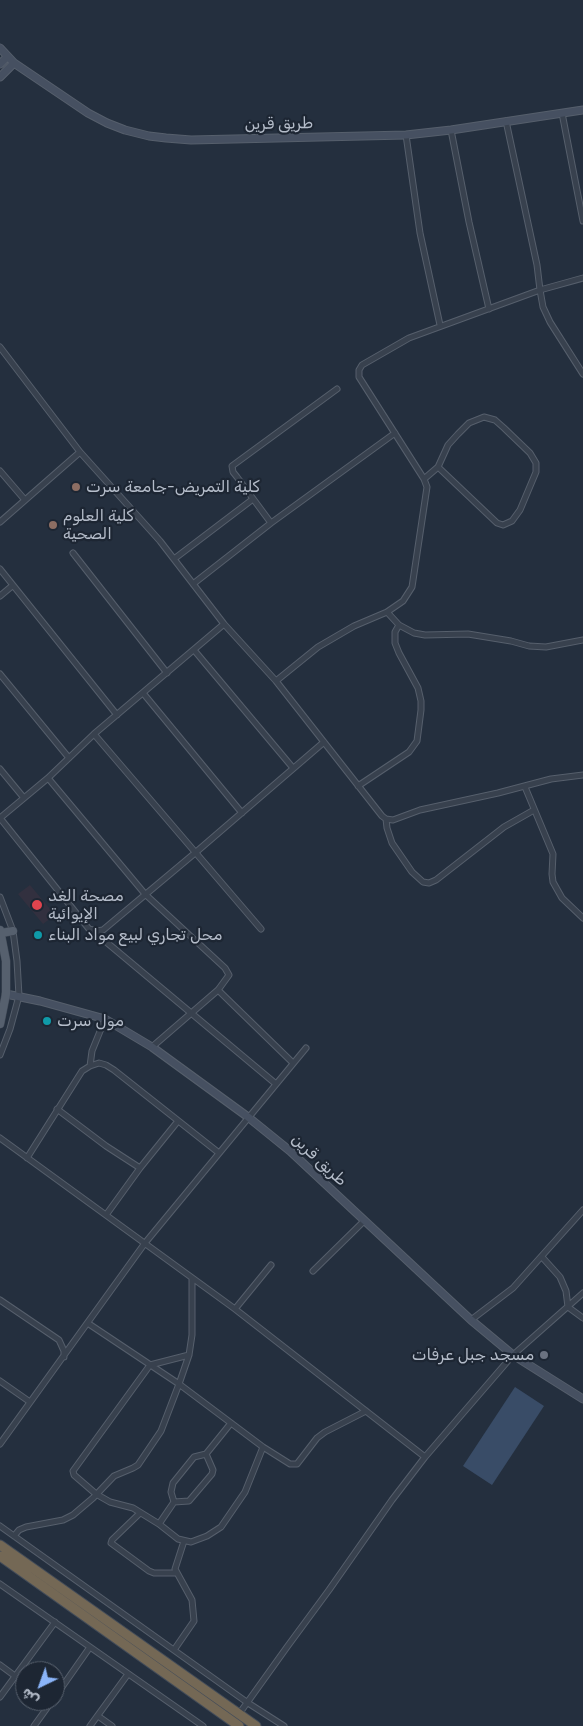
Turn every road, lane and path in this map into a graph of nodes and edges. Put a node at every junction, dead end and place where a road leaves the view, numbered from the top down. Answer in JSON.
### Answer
{"nodes":[{"id":1,"x":0,"y":48,"type":"edge"},
{"id":2,"x":7,"y":57,"type":"junction"},
{"id":3,"x":0,"y":64,"type":"edge"},
{"id":4,"x":14,"y":64,"type":"junction"},
{"id":5,"x":3,"y":74,"type":"edge"},
{"id":6,"x":583,"y":110,"type":"edge"},
{"id":7,"x":562,"y":113,"type":"junction"},
{"id":8,"x":506,"y":121,"type":"junction"},
{"id":9,"x":451,"y":130,"type":"junction"},
{"id":10,"x":406,"y":135,"type":"junction"},
{"id":11,"x":583,"y":221,"type":"edge"},
{"id":12,"x":583,"y":278,"type":"edge"},
{"id":13,"x":540,"y":290,"type":"junction"},
{"id":14,"x":489,"y":310,"type":"junction"},
{"id":15,"x":440,"y":326,"type":"junction"},
{"id":16,"x":0,"y":347,"type":"edge"},
{"id":17,"x":583,"y":374,"type":"edge"},
{"id":18,"x":337,"y":389,"type":"dead end"},
{"id":19,"x":395,"y":433,"type":"junction"},
{"id":20,"x":80,"y":452,"type":"junction"},
{"id":21,"x":438,"y":467,"type":"junction"},
{"id":22,"x":0,"y":471,"type":"edge"},
{"id":23,"x":424,"y":479,"type":"junction"},
{"id":24,"x":252,"y":499,"type":"junction"},
{"id":25,"x":25,"y":500,"type":"junction"},
{"id":26,"x":0,"y":522,"type":"edge"},
{"id":27,"x":271,"y":523,"type":"junction"},
{"id":28,"x":73,"y":553,"type":"dead end"},
{"id":29,"x":174,"y":559,"type":"junction"},
{"id":30,"x":0,"y":569,"type":"edge"},
{"id":31,"x":193,"y":584,"type":"junction"},
{"id":32,"x":12,"y":586,"type":"junction"},
{"id":33,"x":0,"y":596,"type":"edge"},
{"id":34,"x":387,"y":612,"type":"junction"},
{"id":35,"x":224,"y":624,"type":"junction"},
{"id":36,"x":399,"y":625,"type":"junction"},
{"id":37,"x":583,"y":640,"type":"edge"},
{"id":38,"x":194,"y":650,"type":"junction"},
{"id":39,"x":167,"y":673,"type":"junction"},
{"id":40,"x":0,"y":674,"type":"edge"},
{"id":41,"x":276,"y":681,"type":"junction"},
{"id":42,"x":143,"y":693,"type":"junction"},
{"id":43,"x":118,"y":715,"type":"junction"},
{"id":44,"x":94,"y":734,"type":"junction"},
{"id":45,"x":324,"y":742,"type":"junction"},
{"id":46,"x":69,"y":758,"type":"junction"},
{"id":47,"x":292,"y":768,"type":"junction"},
{"id":48,"x":0,"y":769,"type":"edge"},
{"id":49,"x":583,"y":775,"type":"edge"},
{"id":50,"x":48,"y":778,"type":"junction"},
{"id":51,"x":358,"y":786,"type":"junction"},
{"id":52,"x":525,"y":787,"type":"junction"},
{"id":53,"x":24,"y":798,"type":"junction"},
{"id":54,"x":534,"y":810,"type":"junction"},
{"id":55,"x":242,"y":813,"type":"junction"},
{"id":56,"x":0,"y":818,"type":"edge"},
{"id":57,"x":386,"y":819,"type":"junction"},
{"id":58,"x":195,"y":854,"type":"junction"},
{"id":59,"x":145,"y":894,"type":"junction"},
{"id":60,"x":0,"y":896,"type":"edge"},
{"id":61,"x":583,"y":918,"type":"edge"},
{"id":62,"x":261,"y":929,"type":"dead end"},
{"id":63,"x":1,"y":931,"type":"edge"},
{"id":64,"x":13,"y":931,"type":"junction"},
{"id":65,"x":97,"y":931,"type":"junction"},
{"id":66,"x":218,"y":990,"type":"junction"},
{"id":67,"x":6,"y":994,"type":"junction"},
{"id":68,"x":18,"y":996,"type":"junction"},
{"id":69,"x":191,"y":1014,"type":"junction"},
{"id":70,"x":105,"y":1019,"type":"junction"},
{"id":71,"x":0,"y":1024,"type":"edge"},
{"id":72,"x":152,"y":1047,"type":"junction"},
{"id":73,"x":306,"y":1048,"type":"dead end"},
{"id":74,"x":0,"y":1055,"type":"edge"},
{"id":75,"x":293,"y":1063,"type":"junction"},
{"id":76,"x":90,"y":1066,"type":"junction"},
{"id":77,"x":276,"y":1084,"type":"junction"},
{"id":78,"x":57,"y":1109,"type":"junction"},
{"id":79,"x":248,"y":1117,"type":"junction"},
{"id":80,"x":178,"y":1121,"type":"junction"},
{"id":81,"x":0,"y":1138,"type":"edge"},
{"id":82,"x":219,"y":1153,"type":"junction"},
{"id":83,"x":27,"y":1158,"type":"junction"},
{"id":84,"x":140,"y":1168,"type":"junction"},
{"id":85,"x":583,"y":1210,"type":"edge"},
{"id":86,"x":106,"y":1215,"type":"junction"},
{"id":87,"x":364,"y":1221,"type":"junction"},
{"id":88,"x":145,"y":1243,"type":"junction"},
{"id":89,"x":542,"y":1257,"type":"junction"},
{"id":90,"x":271,"y":1265,"type":"dead end"},
{"id":91,"x":313,"y":1271,"type":"dead end"},
{"id":92,"x":192,"y":1278,"type":"junction"},
{"id":93,"x":583,"y":1294,"type":"edge"},
{"id":94,"x":0,"y":1300,"type":"edge"},
{"id":95,"x":568,"y":1307,"type":"junction"},
{"id":96,"x":234,"y":1309,"type":"junction"},
{"id":97,"x":583,"y":1318,"type":"edge"},
{"id":98,"x":471,"y":1320,"type":"junction"},
{"id":99,"x":89,"y":1324,"type":"junction"},
{"id":100,"x":189,"y":1355,"type":"junction"},
{"id":101,"x":513,"y":1355,"type":"junction"},
{"id":102,"x":61,"y":1362,"type":"junction"},
{"id":103,"x":150,"y":1365,"type":"junction"},
{"id":104,"x":0,"y":1381,"type":"edge"},
{"id":105,"x":179,"y":1384,"type":"junction"},
{"id":106,"x":583,"y":1399,"type":"edge"},
{"id":107,"x":30,"y":1402,"type":"junction"},
{"id":108,"x":366,"y":1411,"type":"junction"},
{"id":109,"x":231,"y":1423,"type":"junction"},
{"id":110,"x":0,"y":1444,"type":"edge"},
{"id":111,"x":263,"y":1447,"type":"junction"},
{"id":112,"x":206,"y":1454,"type":"junction"},
{"id":113,"x":425,"y":1457,"type":"junction"},
{"id":114,"x":96,"y":1494,"type":"junction"},
{"id":115,"x":174,"y":1502,"type":"junction"},
{"id":116,"x":140,"y":1513,"type":"junction"},
{"id":117,"x":159,"y":1524,"type":"junction"},
{"id":118,"x":0,"y":1526,"type":"edge"},
{"id":119,"x":14,"y":1536,"type":"junction"},
{"id":120,"x":184,"y":1541,"type":"junction"},
{"id":121,"x":0,"y":1545,"type":"edge"},
{"id":122,"x":0,"y":1556,"type":"edge"},
{"id":123,"x":177,"y":1573,"type":"junction"},
{"id":124,"x":0,"y":1584,"type":"edge"},
{"id":125,"x":55,"y":1622,"type":"junction"},
{"id":126,"x":90,"y":1646,"type":"junction"},
{"id":127,"x":174,"y":1650,"type":"junction"},
{"id":128,"x":26,"y":1661,"type":"edge"},
{"id":129,"x":0,"y":1665,"type":"edge"},
{"id":130,"x":128,"y":1674,"type":"junction"},
{"id":131,"x":15,"y":1676,"type":"joint"},
{"id":132,"x":65,"y":1682,"type":"edge"},
{"id":133,"x":0,"y":1697,"type":"edge"},
{"id":134,"x":248,"y":1703,"type":"junction"},
{"id":135,"x":45,"y":1711,"type":"edge"},
{"id":136,"x":239,"y":1714,"type":"junction"},
{"id":137,"x":98,"y":1716,"type":"junction"},
{"id":138,"x":34,"y":1726,"type":"edge"},
{"id":139,"x":90,"y":1726,"type":"edge"},
{"id":140,"x":112,"y":1726,"type":"edge"},
{"id":141,"x":203,"y":1726,"type":"edge"},
{"id":142,"x":239,"y":1726,"type":"edge"},
{"id":143,"x":256,"y":1726,"type":"edge"},
{"id":144,"x":284,"y":1726,"type":"edge"}],
"edges":[{"from":1,"to":2,"type":"main road","name":"طريق قرين"},
{"from":2,"to":3,"type":"main road"},
{"from":2,"to":4,"type":"main road","name":"طريق قرين"},
{"from":3,"to":5,"type":"street"},
{"from":4,"to":5,"type":"main road"},
{"from":4,"to":10,"type":"main road","name":"طريق قرين"},
{"from":6,"to":7,"type":"main road","name":"طريق قرين"},
{"from":7,"to":8,"type":"main road","name":"طريق قرين"},
{"from":7,"to":11,"type":"street"},
{"from":8,"to":9,"type":"main road","name":"طريق قرين"},
{"from":8,"to":13,"type":"street"},
{"from":9,"to":10,"type":"main road","name":"طريق قرين"},
{"from":9,"to":14,"type":"street"},
{"from":10,"to":15,"type":"street"},
{"from":12,"to":13,"type":"street"},
{"from":13,"to":14,"type":"street"},
{"from":13,"to":17,"type":"street"},
{"from":14,"to":15,"type":"street"},
{"from":15,"to":19,"type":"street"},
{"from":16,"to":20,"type":"street"},
{"from":18,"to":24,"type":"street"},
{"from":19,"to":23,"type":"street"},
{"from":19,"to":27,"type":"street"},
{"from":20,"to":25,"type":"street"},
{"from":20,"to":29,"type":"street"},
{"from":21,"to":21,"type":"street"},
{"from":21,"to":23,"type":"street"},
{"from":22,"to":25,"type":"street"},
{"from":23,"to":34,"type":"street"},
{"from":24,"to":27,"type":"street"},
{"from":24,"to":29,"type":"street"},
{"from":25,"to":26,"type":"street"},
{"from":27,"to":31,"type":"street"},
{"from":28,"to":39,"type":"street"},
{"from":29,"to":31,"type":"street"},
{"from":30,"to":32,"type":"street"},
{"from":31,"to":35,"type":"street"},
{"from":32,"to":33,"type":"street"},
{"from":32,"to":43,"type":"street"},
{"from":34,"to":36,"type":"street"},
{"from":34,"to":41,"type":"street"},
{"from":35,"to":38,"type":"street"},
{"from":35,"to":41,"type":"street"},
{"from":36,"to":37,"type":"street"},
{"from":36,"to":51,"type":"street"},
{"from":38,"to":39,"type":"street"},
{"from":38,"to":47,"type":"street"},
{"from":39,"to":42,"type":"street"},
{"from":40,"to":46,"type":"street"},
{"from":41,"to":45,"type":"street"},
{"from":42,"to":43,"type":"street"},
{"from":42,"to":55,"type":"street"},
{"from":43,"to":44,"type":"street"},
{"from":44,"to":46,"type":"street"},
{"from":44,"to":58,"type":"street"},
{"from":45,"to":47,"type":"street"},
{"from":45,"to":51,"type":"street"},
{"from":46,"to":50,"type":"street"},
{"from":47,"to":55,"type":"street"},
{"from":48,"to":53,"type":"street"},
{"from":49,"to":52,"type":"street"},
{"from":50,"to":53,"type":"street"},
{"from":50,"to":59,"type":"street"},
{"from":51,"to":57,"type":"street"},
{"from":52,"to":54,"type":"street"},
{"from":52,"to":57,"type":"street"},
{"from":53,"to":56,"type":"street"},
{"from":54,"to":57,"type":"street"},
{"from":54,"to":61,"type":"street"},
{"from":55,"to":58,"type":"street"},
{"from":56,"to":65,"type":"street"},
{"from":58,"to":59,"type":"street"},
{"from":58,"to":62,"type":"street"},
{"from":59,"to":65,"type":"street"},
{"from":59,"to":66,"type":"street"},
{"from":60,"to":64,"type":"street"},
{"from":63,"to":64,"type":"main road"},
{"from":63,"to":67,"type":"main road"},
{"from":64,"to":68,"type":"street"},
{"from":65,"to":69,"type":"street"},
{"from":66,"to":69,"type":"street"},
{"from":66,"to":75,"type":"street"},
{"from":67,"to":68,"type":"main road","name":"طريق قرين"},
{"from":67,"to":71,"type":"main road"},
{"from":68,"to":70,"type":"main road","name":"طريق قرين"},
{"from":68,"to":74,"type":"street"},
{"from":69,"to":72,"type":"street"},
{"from":69,"to":77,"type":"street"},
{"from":70,"to":72,"type":"main road","name":"طريق قرين"},
{"from":70,"to":76,"type":"street"},
{"from":72,"to":79,"type":"main road","name":"طريق قرين"},
{"from":73,"to":75,"type":"street"},
{"from":75,"to":77,"type":"street"},
{"from":76,"to":78,"type":"street"},
{"from":76,"to":80,"type":"street"},
{"from":77,"to":79,"type":"street"},
{"from":78,"to":83,"type":"street"},
{"from":78,"to":84,"type":"street"},
{"from":79,"to":82,"type":"street"},
{"from":79,"to":87,"type":"main road","name":"طريق قرين"},
{"from":80,"to":82,"type":"street"},
{"from":80,"to":84,"type":"street"},
{"from":81,"to":83,"type":"street"},
{"from":82,"to":88,"type":"street"},
{"from":83,"to":86,"type":"street"},
{"from":84,"to":86,"type":"street"},
{"from":85,"to":89,"type":"street"},
{"from":86,"to":88,"type":"street"},
{"from":87,"to":91,"type":"street"},
{"from":87,"to":98,"type":"main road","name":"طريق قرين"},
{"from":88,"to":92,"type":"street"},
{"from":88,"to":99,"type":"street"},
{"from":89,"to":95,"type":"street"},
{"from":89,"to":98,"type":"street"},
{"from":90,"to":96,"type":"street"},
{"from":92,"to":96,"type":"street"},
{"from":92,"to":100,"type":"street"},
{"from":93,"to":95,"type":"street"},
{"from":94,"to":102,"type":"street"},
{"from":95,"to":97,"type":"street"},
{"from":95,"to":101,"type":"street"},
{"from":96,"to":108,"type":"street"},
{"from":98,"to":101,"type":"main road","name":"طريق قرين"},
{"from":99,"to":102,"type":"street"},
{"from":99,"to":103,"type":"street"},
{"from":100,"to":103,"type":"street"},
{"from":100,"to":105,"type":"street"},
{"from":101,"to":106,"type":"main road","name":"طريق قرين"},
{"from":101,"to":113,"type":"street"},
{"from":102,"to":107,"type":"street"},
{"from":103,"to":105,"type":"street"},
{"from":103,"to":114,"type":"street"},
{"from":104,"to":107,"type":"street"},
{"from":105,"to":109,"type":"street"},
{"from":105,"to":114,"type":"street"},
{"from":107,"to":110,"type":"street"},
{"from":108,"to":111,"type":"street"},
{"from":108,"to":113,"type":"street"},
{"from":109,"to":111,"type":"street"},
{"from":109,"to":112,"type":"street"},
{"from":111,"to":120,"type":"street"},
{"from":112,"to":115,"type":"street"},
{"from":112,"to":115,"type":"street"},
{"from":113,"to":134,"type":"street"},
{"from":114,"to":116,"type":"street"},
{"from":114,"to":119,"type":"street"},
{"from":115,"to":117,"type":"street"},
{"from":116,"to":117,"type":"street"},
{"from":116,"to":123,"type":"street"},
{"from":117,"to":120,"type":"street"},
{"from":118,"to":119,"type":"street"},
{"from":119,"to":127,"type":"street"},
{"from":120,"to":123,"type":"street"},
{"from":121,"to":136,"type":"highway"},
{"from":122,"to":142,"type":"highway"},
{"from":123,"to":127,"type":"street"},
{"from":124,"to":125,"type":"street"},
{"from":125,"to":126,"type":"street"},
{"from":125,"to":128,"type":"street"},
{"from":126,"to":130,"type":"street"},
{"from":126,"to":132,"type":"street"},
{"from":127,"to":134,"type":"street"},
{"from":129,"to":131,"type":"street"},
{"from":130,"to":137,"type":"street"},
{"from":130,"to":141,"type":"street"},
{"from":131,"to":133,"type":"street"},
{"from":134,"to":136,"type":"street"},
{"from":134,"to":144,"type":"street"},
{"from":135,"to":138,"type":"street"},
{"from":136,"to":143,"type":"highway"},
{"from":137,"to":139,"type":"street"},
{"from":137,"to":140,"type":"street"}]}
